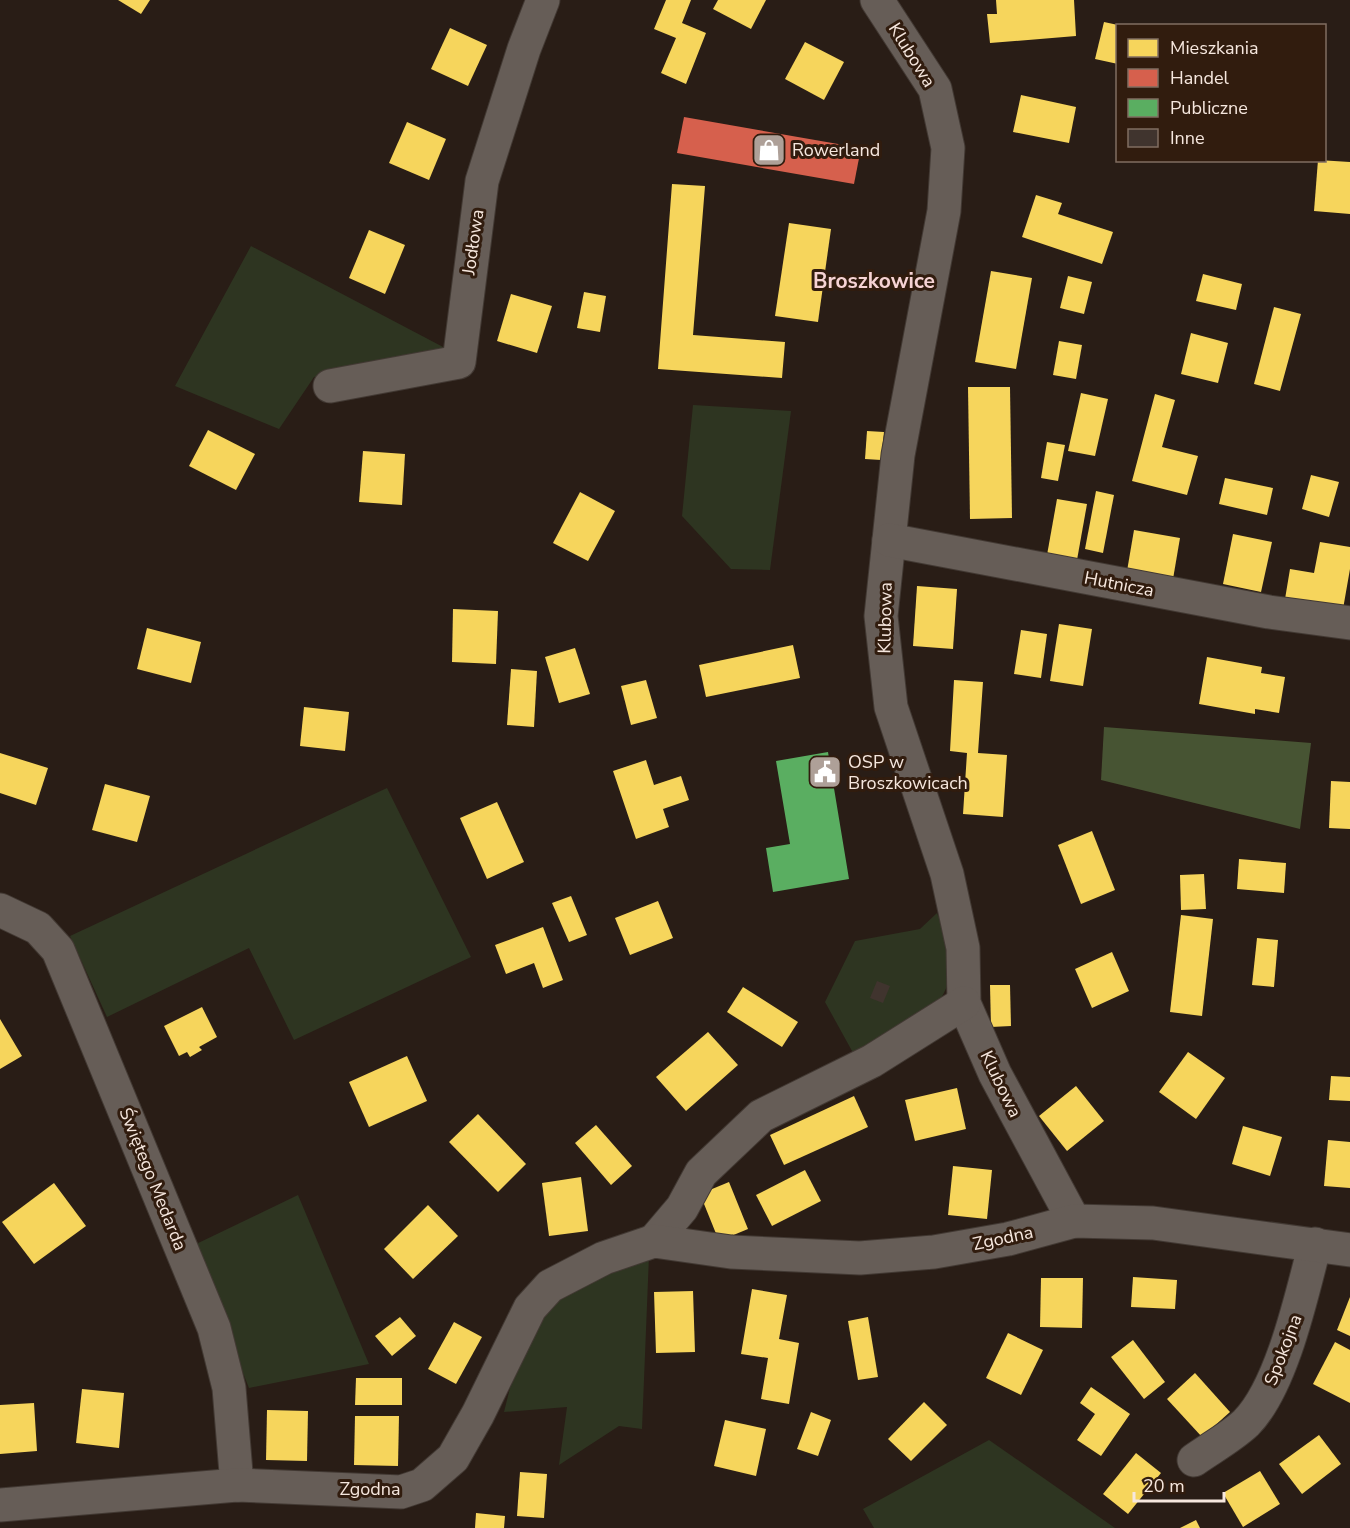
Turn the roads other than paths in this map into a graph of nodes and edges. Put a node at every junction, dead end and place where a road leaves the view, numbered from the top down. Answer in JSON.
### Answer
{"nodes":[{"id":1,"x":543,"y":0,"type":"edge"},
{"id":2,"x":877,"y":0,"type":"edge"},
{"id":3,"x":330,"y":386,"type":"dead end"},
{"id":4,"x":889,"y":540,"type":"junction"},
{"id":5,"x":1350,"y":623,"type":"edge"},
{"id":6,"x":0,"y":910,"type":"edge"},
{"id":7,"x":964,"y":1003,"type":"junction"},
{"id":8,"x":1074,"y":1221,"type":"junction"},
{"id":9,"x":654,"y":1241,"type":"junction"},
{"id":10,"x":1315,"y":1244,"type":"junction"},
{"id":11,"x":1350,"y":1250,"type":"edge"},
{"id":12,"x":1194,"y":1460,"type":"dead end"},
{"id":13,"x":237,"y":1485,"type":"junction"},
{"id":14,"x":0,"y":1505,"type":"edge"}],
"edges":[{"from":1,"to":3,"type":"street","name":"Jodłowa"},
{"from":2,"to":4,"type":"street","name":"Klubowa"},
{"from":4,"to":5,"type":"street","name":"Hutnicza"},
{"from":4,"to":7,"type":"street","name":"Klubowa"},
{"from":6,"to":13,"type":"street","name":"Świętego Medarda"},
{"from":7,"to":8,"type":"street","name":"Klubowa"},
{"from":7,"to":9,"type":"street"},
{"from":8,"to":9,"type":"street","name":"Zgodna"},
{"from":8,"to":10,"type":"street","name":"Zgodna"},
{"from":9,"to":13,"type":"street","name":"Zgodna"},
{"from":10,"to":11,"type":"street","name":"Zgodna"},
{"from":10,"to":12,"type":"street","name":"Spokojna"},
{"from":13,"to":14,"type":"street","name":"Zgodna"}]}
